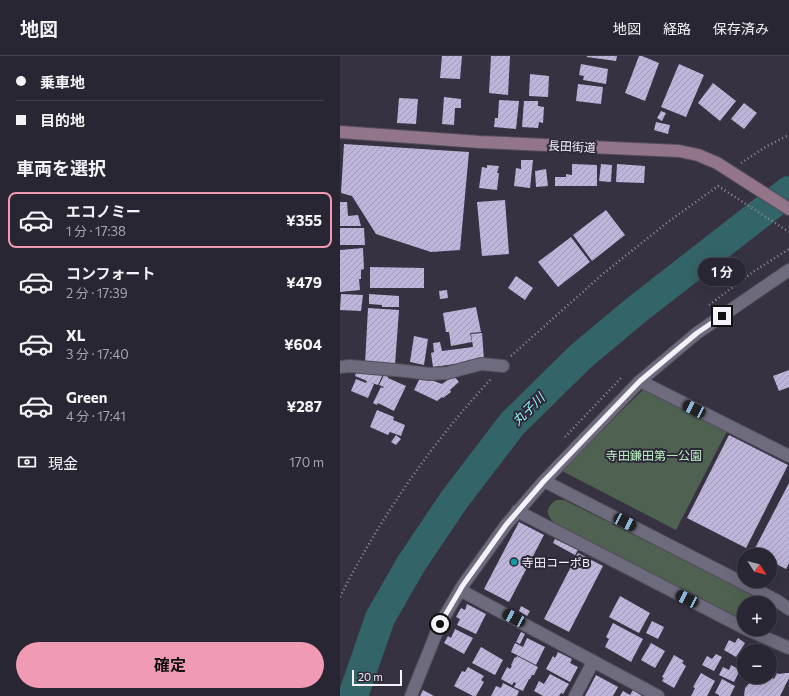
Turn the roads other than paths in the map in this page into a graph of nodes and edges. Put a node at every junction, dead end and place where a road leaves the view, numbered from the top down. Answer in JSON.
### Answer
{"nodes":[{"id":1,"x":340,"y":132,"type":"edge"},
{"id":2,"x":789,"y":209,"type":"edge"},
{"id":3,"x":789,"y":270,"type":"edge"},
{"id":4,"x":503,"y":366,"type":"dead end"},
{"id":5,"x":340,"y":367,"type":"edge"},
{"id":6,"x":640,"y":381,"type":"junction"},
{"id":7,"x":789,"y":456,"type":"edge"},
{"id":8,"x":544,"y":481,"type":"junction"},
{"id":9,"x":517,"y":511,"type":"junction"},
{"id":10,"x":460,"y":590,"type":"junction"},
{"id":11,"x":789,"y":608,"type":"edge"},
{"id":12,"x":737,"y":624,"type":"edge"},
{"id":13,"x":763,"y":636,"type":"edge"},
{"id":14,"x":789,"y":648,"type":"edge"},
{"id":15,"x":593,"y":662,"type":"junction"},
{"id":16,"x":410,"y":696,"type":"edge"},
{"id":17,"x":575,"y":696,"type":"edge"},
{"id":18,"x":658,"y":696,"type":"edge"}],
"edges":[{"from":1,"to":2,"type":"main road","name":"長田街道"},
{"from":3,"to":6,"type":"street"},
{"from":4,"to":5,"type":"street"},
{"from":6,"to":7,"type":"street"},
{"from":6,"to":8,"type":"street"},
{"from":8,"to":9,"type":"street"},
{"from":8,"to":11,"type":"street"},
{"from":9,"to":10,"type":"street"},
{"from":9,"to":12,"type":"street"},
{"from":10,"to":15,"type":"street"},
{"from":10,"to":16,"type":"street"},
{"from":13,"to":14,"type":"street"},
{"from":15,"to":17,"type":"street"},
{"from":15,"to":18,"type":"street"}]}
